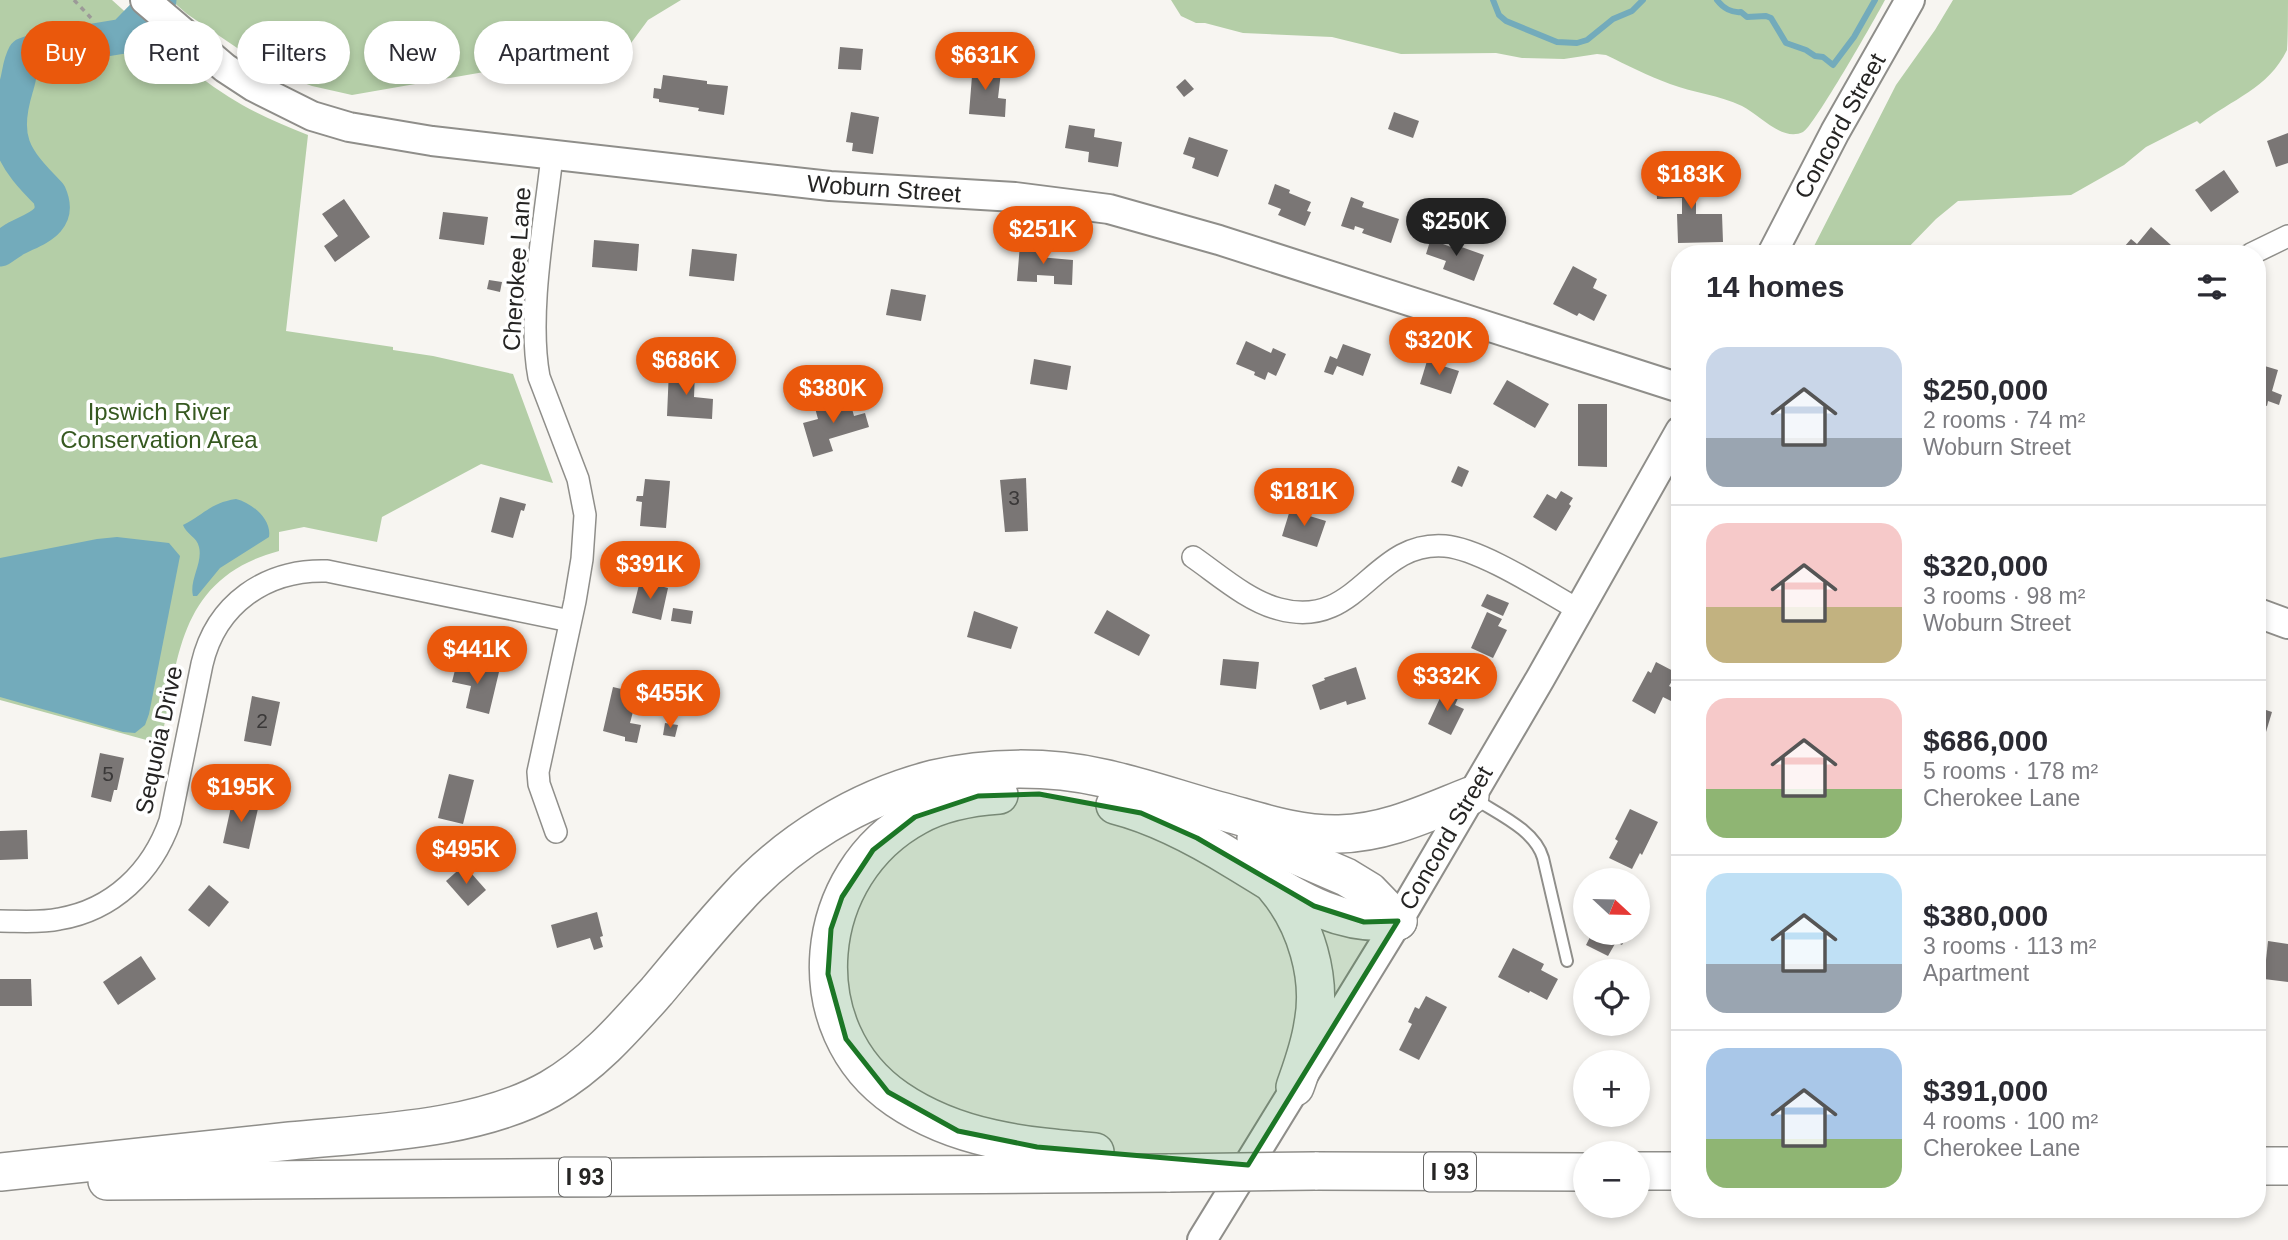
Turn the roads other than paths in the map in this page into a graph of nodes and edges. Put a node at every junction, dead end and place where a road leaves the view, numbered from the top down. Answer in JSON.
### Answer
{"nodes":[{"id":1,"x":145,"y":0,"type":"edge"},
{"id":2,"x":1910,"y":0,"type":"edge"},
{"id":3,"x":552,"y":156,"type":"junction"},
{"id":4,"x":2288,"y":236,"type":"edge"},
{"id":5,"x":1777,"y":245,"type":"edge"},
{"id":6,"x":2266,"y":247,"type":"edge"},
{"id":7,"x":1671,"y":385,"type":"edge"},
{"id":8,"x":1671,"y":447,"type":"edge"},
{"id":9,"x":1193,"y":557,"type":"dead end"},
{"id":10,"x":1579,"y":610,"type":"junction"},
{"id":11,"x":2266,"y":616,"type":"edge"},
{"id":12,"x":570,"y":621,"type":"junction"},
{"id":13,"x":2288,"y":624,"type":"edge"},
{"id":14,"x":1470,"y":796,"type":"junction"},
{"id":15,"x":1171,"y":798,"type":"junction"},
{"id":16,"x":556,"y":832,"type":"dead end"},
{"id":17,"x":1272,"y":884,"type":"junction"},
{"id":18,"x":0,"y":921,"type":"edge"},
{"id":19,"x":1398,"y":921,"type":"junction"},
{"id":20,"x":1567,"y":961,"type":"dead end"},
{"id":21,"x":1295,"y":1087,"type":"junction"},
{"id":22,"x":1172,"y":1166,"type":"junction"},
{"id":23,"x":2266,"y":1166,"type":"edge"},
{"id":24,"x":2288,"y":1166,"type":"edge"},
{"id":25,"x":1650,"y":1171,"type":"edge"},
{"id":26,"x":1671,"y":1171,"type":"edge"},
{"id":27,"x":0,"y":1172,"type":"edge"},
{"id":28,"x":1573,"y":1172,"type":"edge"},
{"id":29,"x":0,"y":1182,"type":"edge"},
{"id":30,"x":1202,"y":1240,"type":"edge"}],
"edges":[{"from":1,"to":3,"type":"street","name":"Woburn Street"},
{"from":2,"to":5,"type":"street","name":"Concord Street"},
{"from":3,"to":7,"type":"street","name":"Woburn Street"},
{"from":3,"to":12,"type":"street","name":"Cherokee Lane"},
{"from":4,"to":6,"type":"street"},
{"from":8,"to":10,"type":"street","name":"Concord Street"},
{"from":9,"to":10,"type":"street"},
{"from":10,"to":14,"type":"street","name":"Concord Street"},
{"from":11,"to":13,"type":"street"},
{"from":12,"to":16,"type":"street","name":"Cherokee Lane"},
{"from":12,"to":18,"type":"street","name":"Sequoia Drive"},
{"from":14,"to":15,"type":"highway"},
{"from":14,"to":19,"type":"street","name":"Concord Street"},
{"from":14,"to":20,"type":"lane"},
{"from":15,"to":19,"type":"highway"},
{"from":15,"to":27,"type":"highway"},
{"from":17,"to":19,"type":"highway"},
{"from":17,"to":21,"type":"highway"},
{"from":17,"to":22,"type":"highway"},
{"from":19,"to":21,"type":"street","name":"Concord Street"},
{"from":21,"to":30,"type":"street","name":"Concord Street"},
{"from":22,"to":28,"type":"highway","number":"I 93","bridge":true},
{"from":22,"to":29,"type":"highway","number":"I 93"},
{"from":23,"to":24,"type":"highway"},
{"from":25,"to":26,"type":"highway"}]}
